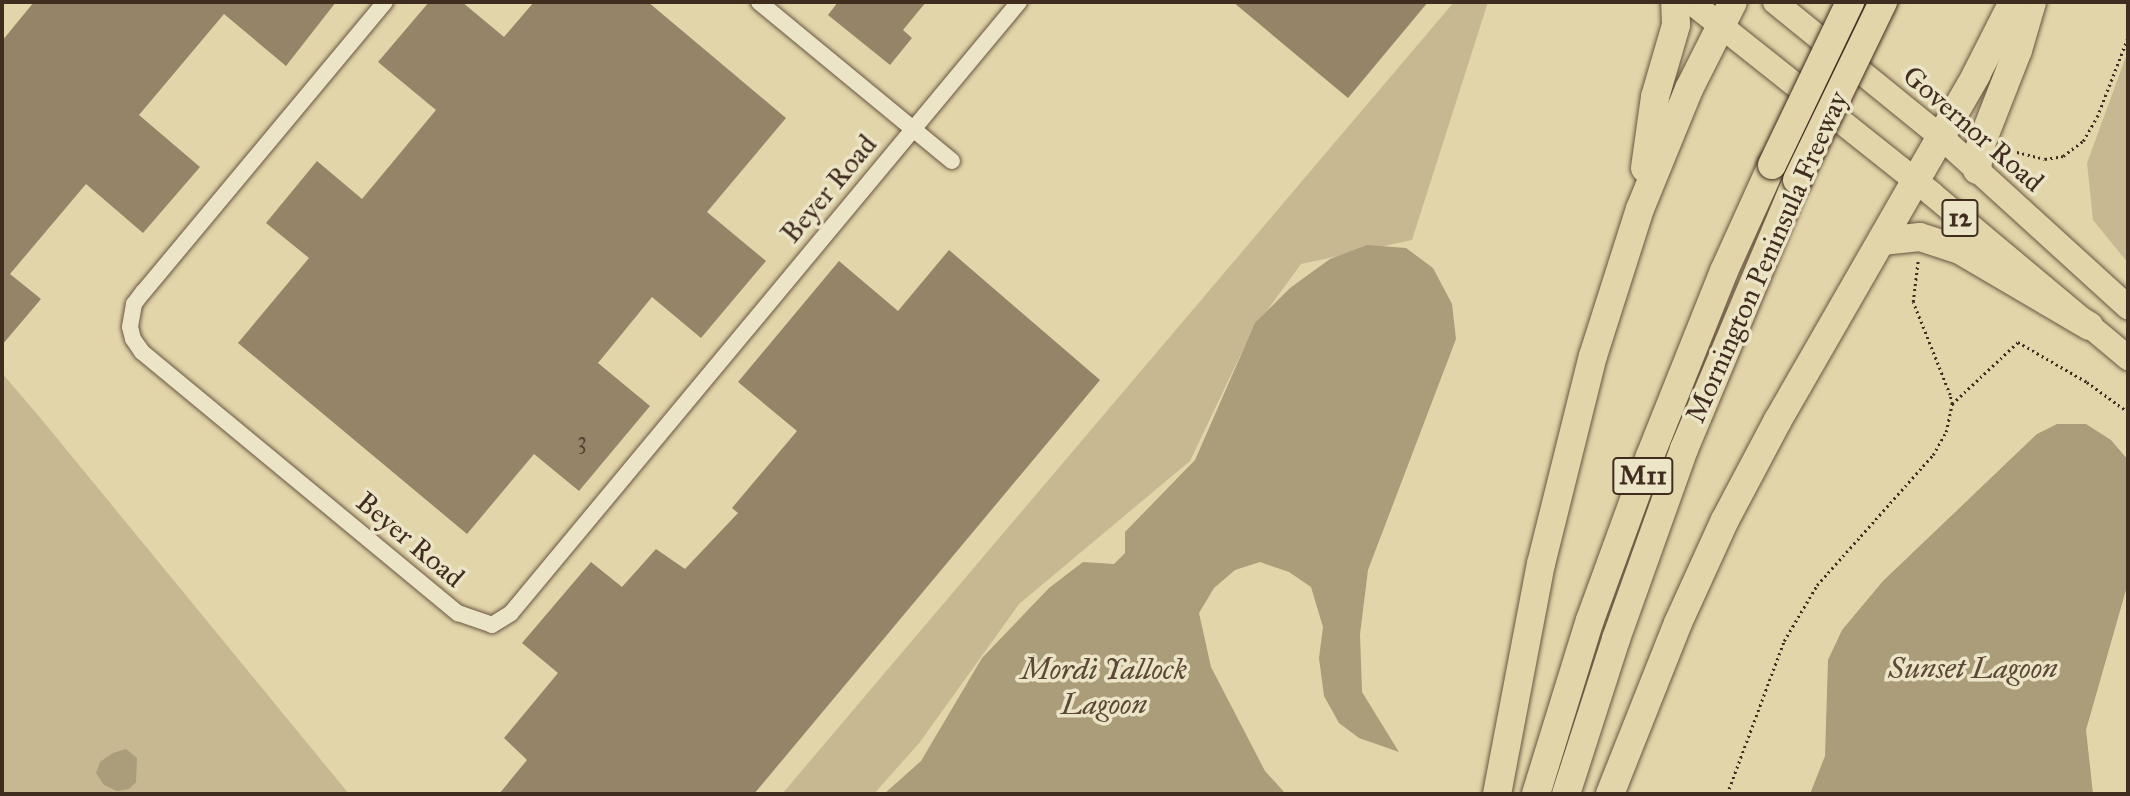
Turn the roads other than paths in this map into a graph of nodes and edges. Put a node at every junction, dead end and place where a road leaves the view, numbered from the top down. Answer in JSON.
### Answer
{"nodes":[{"id":1,"x":385,"y":2,"type":"edge"},
{"id":2,"x":759,"y":2,"type":"edge"},
{"id":3,"x":1019,"y":2,"type":"edge"},
{"id":4,"x":1675,"y":2,"type":"edge"},
{"id":5,"x":1691,"y":2,"type":"edge"},
{"id":6,"x":1775,"y":2,"type":"edge"},
{"id":7,"x":1850,"y":2,"type":"edge"},
{"id":8,"x":1882,"y":2,"type":"edge"},
{"id":9,"x":2013,"y":2,"type":"edge"},
{"id":10,"x":2032,"y":2,"type":"edge"},
{"id":11,"x":1727,"y":14,"type":"edge"},
{"id":12,"x":912,"y":129,"type":"junction"},
{"id":13,"x":1941,"y":137,"type":"junction"},
{"id":14,"x":952,"y":161,"type":"dead end"},
{"id":15,"x":1977,"y":170,"type":"junction"},
{"id":16,"x":1916,"y":181,"type":"junction"},
{"id":17,"x":1640,"y":209,"type":"junction"},
{"id":18,"x":1882,"y":241,"type":"junction"},
{"id":19,"x":2128,"y":307,"type":"edge"},
{"id":20,"x":2089,"y":326,"type":"junction"},
{"id":21,"x":2128,"y":358,"type":"edge"},
{"id":22,"x":1497,"y":794,"type":"edge"},
{"id":23,"x":1536,"y":794,"type":"edge"},
{"id":24,"x":1566,"y":794,"type":"edge"},
{"id":25,"x":1610,"y":794,"type":"edge"}],
"edges":[{"from":1,"to":12,"type":"street","name":"Beyer Road"},
{"from":2,"to":12,"type":"street"},
{"from":3,"to":12,"type":"street","name":"Beyer Road"},
{"from":4,"to":17,"type":"highway"},
{"from":5,"to":11,"type":"main road","number":"12"},
{"from":6,"to":13,"type":"main road","name":"Governor Road","number":"12"},
{"from":7,"to":23,"type":"highway","name":"Mornington Peninsula Freeway","number":"M11","bridge":true},
{"from":8,"to":24,"type":"highway","name":"Mornington Peninsula Freeway","number":"M11","bridge":true},
{"from":9,"to":13,"type":"highway"},
{"from":10,"to":15,"type":"highway"},
{"from":11,"to":16,"type":"main road","number":"12"},
{"from":11,"to":17,"type":"highway"},
{"from":12,"to":14,"type":"street"},
{"from":13,"to":15,"type":"main road","name":"Governor Road","number":"12"},
{"from":13,"to":16,"type":"highway"},
{"from":15,"to":19,"type":"main road","name":"Governor Road","number":"12"},
{"from":16,"to":18,"type":"highway"},
{"from":16,"to":20,"type":"main road","number":"12"},
{"from":17,"to":22,"type":"highway"},
{"from":18,"to":20,"type":"highway"},
{"from":18,"to":25,"type":"highway"},
{"from":20,"to":21,"type":"main road","number":"12"}]}
